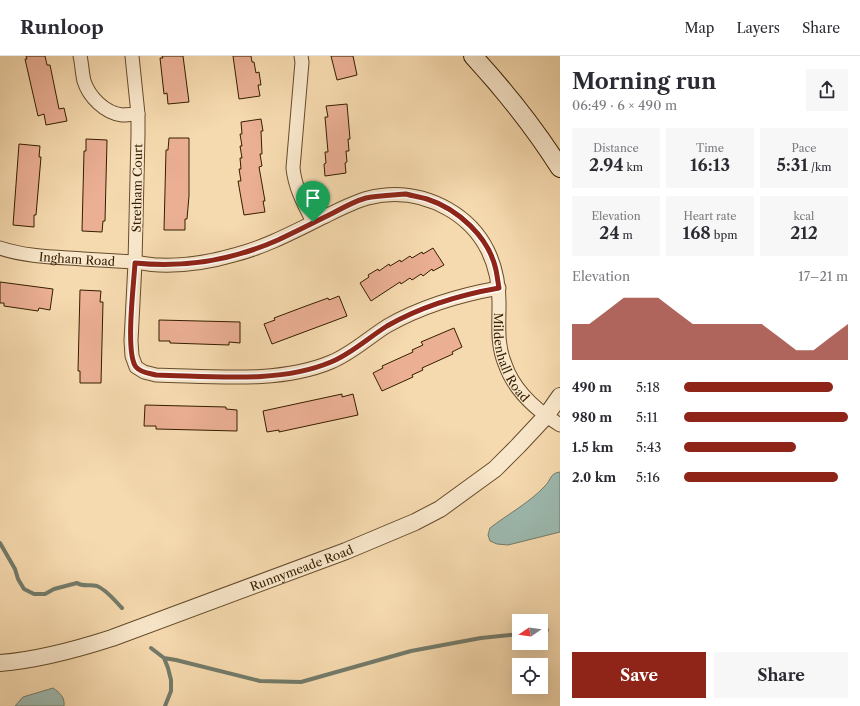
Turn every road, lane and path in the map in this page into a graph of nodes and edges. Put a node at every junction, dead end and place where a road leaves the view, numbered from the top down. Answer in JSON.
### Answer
{"nodes":[{"id":1,"x":80,"y":56,"type":"edge"},
{"id":2,"x":132,"y":56,"type":"edge"},
{"id":3,"x":301,"y":56,"type":"edge"},
{"id":4,"x":473,"y":56,"type":"edge"},
{"id":5,"x":138,"y":114,"type":"junction"},
{"id":6,"x":560,"y":168,"type":"edge"},
{"id":7,"x":313,"y":222,"type":"junction"},
{"id":8,"x":0,"y":248,"type":"edge"},
{"id":9,"x":135,"y":263,"type":"junction"},
{"id":10,"x":499,"y":288,"type":"junction"},
{"id":11,"x":560,"y":396,"type":"edge"},
{"id":12,"x":546,"y":416,"type":"junction"},
{"id":13,"x":560,"y":425,"type":"edge"},
{"id":14,"x":0,"y":663,"type":"edge"}],
"edges":[{"from":1,"to":5,"type":"street"},
{"from":2,"to":5,"type":"street","name":"Stretham Court"},
{"from":3,"to":7,"type":"street"},
{"from":4,"to":6,"type":"main road"},
{"from":5,"to":9,"type":"street","name":"Stretham Court"},
{"from":7,"to":9,"type":"street","name":"Ingham Road"},
{"from":7,"to":10,"type":"street","name":"Ingham Road"},
{"from":8,"to":9,"type":"street","name":"Ingham Road"},
{"from":9,"to":10,"type":"street","name":"Stretham Court"},
{"from":10,"to":12,"type":"street","name":"Mildenhall Road"},
{"from":11,"to":12,"type":"street","name":"Runnymeade Road"},
{"from":12,"to":13,"type":"street","name":"Mildenhall Road"},
{"from":12,"to":14,"type":"street","name":"Runnymeade Road"}]}
